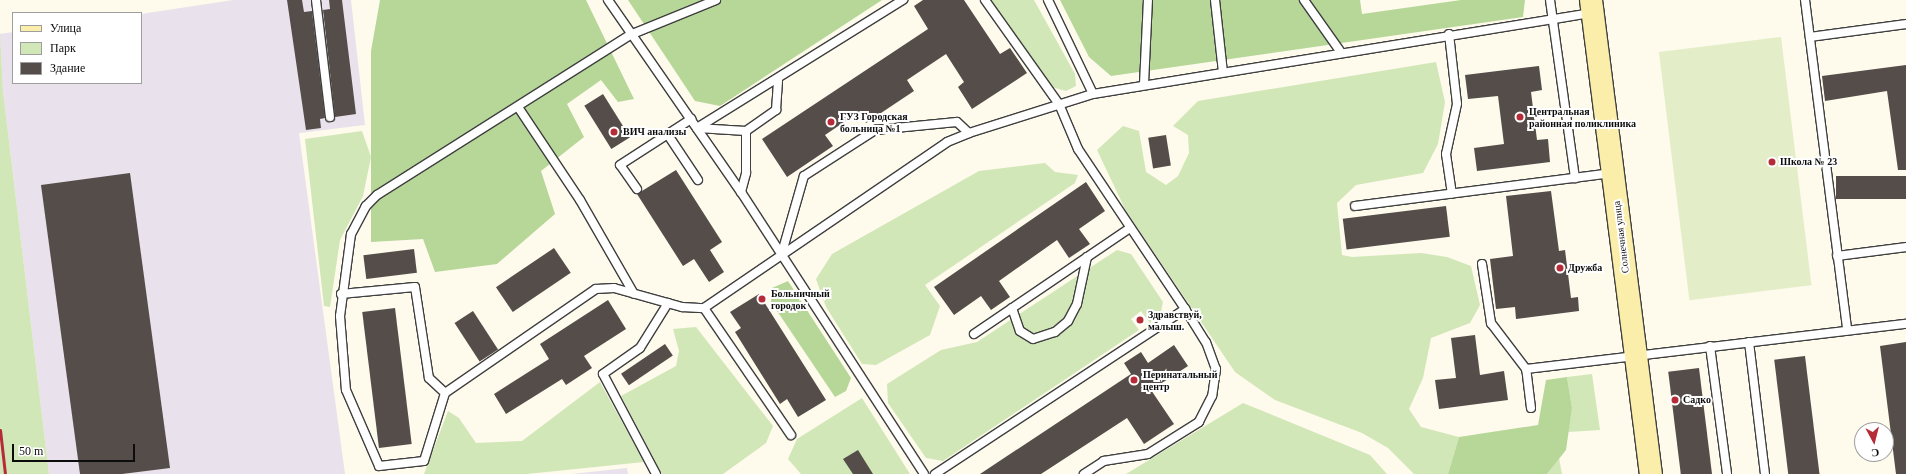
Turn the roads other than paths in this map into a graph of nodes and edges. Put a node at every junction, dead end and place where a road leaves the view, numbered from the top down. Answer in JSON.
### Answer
{"nodes":[{"id":1,"x":316,"y":0,"type":"edge"},
{"id":2,"x":608,"y":0,"type":"edge"},
{"id":3,"x":716,"y":0,"type":"edge"},
{"id":4,"x":903,"y":0,"type":"edge"},
{"id":5,"x":984,"y":0,"type":"edge"},
{"id":6,"x":1048,"y":0,"type":"edge"},
{"id":7,"x":1148,"y":0,"type":"edge"},
{"id":8,"x":1215,"y":0,"type":"edge"},
{"id":9,"x":1304,"y":0,"type":"edge"},
{"id":10,"x":1550,"y":0,"type":"edge"},
{"id":11,"x":1805,"y":0,"type":"edge"},
{"id":12,"x":1592,"y":6,"type":"edge"},
{"id":13,"x":1552,"y":18,"type":"junction"},
{"id":14,"x":1906,"y":24,"type":"edge"},
{"id":15,"x":1449,"y":34,"type":"junction"},
{"id":16,"x":630,"y":35,"type":"junction"},
{"id":17,"x":1810,"y":37,"type":"junction"},
{"id":18,"x":1340,"y":51,"type":"junction"},
{"id":19,"x":1224,"y":72,"type":"junction"},
{"id":20,"x":778,"y":81,"type":"junction"},
{"id":21,"x":1144,"y":84,"type":"junction"},
{"id":22,"x":1093,"y":94,"type":"junction"},
{"id":23,"x":1059,"y":104,"type":"junction"},
{"id":24,"x":518,"y":107,"type":"junction"},
{"id":25,"x":330,"y":116,"type":"dead end"},
{"id":26,"x":691,"y":119,"type":"junction"},
{"id":27,"x":697,"y":128,"type":"junction"},
{"id":28,"x":746,"y":131,"type":"junction"},
{"id":29,"x":969,"y":132,"type":"junction"},
{"id":30,"x":668,"y":135,"type":"junction"},
{"id":31,"x":1613,"y":172,"type":"junction"},
{"id":32,"x":1575,"y":178,"type":"junction"},
{"id":33,"x":698,"y":180,"type":"dead end"},
{"id":34,"x":637,"y":189,"type":"dead end"},
{"id":35,"x":741,"y":192,"type":"junction"},
{"id":36,"x":1452,"y":194,"type":"junction"},
{"id":37,"x":1355,"y":206,"type":"dead end"},
{"id":38,"x":1130,"y":228,"type":"junction"},
{"id":39,"x":1906,"y":247,"type":"edge"},
{"id":40,"x":781,"y":256,"type":"junction"},
{"id":41,"x":1837,"y":256,"type":"junction"},
{"id":42,"x":1087,"y":257,"type":"junction"},
{"id":43,"x":1482,"y":264,"type":"dead end"},
{"id":44,"x":341,"y":294,"type":"junction"},
{"id":45,"x":634,"y":294,"type":"junction"},
{"id":46,"x":668,"y":303,"type":"junction"},
{"id":47,"x":704,"y":308,"type":"junction"},
{"id":48,"x":1012,"y":308,"type":"junction"},
{"id":49,"x":1185,"y":309,"type":"junction"},
{"id":50,"x":1906,"y":324,"type":"edge"},
{"id":51,"x":1847,"y":330,"type":"junction"},
{"id":52,"x":974,"y":334,"type":"dead end"},
{"id":53,"x":1749,"y":342,"type":"junction"},
{"id":54,"x":1710,"y":346,"type":"junction"},
{"id":55,"x":1635,"y":355,"type":"junction"},
{"id":56,"x":1526,"y":369,"type":"junction"},
{"id":57,"x":445,"y":393,"type":"junction"},
{"id":58,"x":1530,"y":408,"type":"dead end"},
{"id":59,"x":791,"y":435,"type":"dead end"},
{"id":60,"x":656,"y":474,"type":"edge"},
{"id":61,"x":924,"y":474,"type":"edge"},
{"id":62,"x":935,"y":474,"type":"edge"},
{"id":63,"x":1084,"y":474,"type":"edge"},
{"id":64,"x":1651,"y":474,"type":"edge"},
{"id":65,"x":1726,"y":474,"type":"edge"},
{"id":66,"x":1765,"y":474,"type":"edge"}],
"edges":[{"from":1,"to":25,"type":"lane"},
{"from":2,"to":16,"type":"lane"},
{"from":3,"to":16,"type":"lane"},
{"from":4,"to":20,"type":"lane"},
{"from":5,"to":23,"type":"lane"},
{"from":6,"to":22,"type":"lane"},
{"from":7,"to":21,"type":"lane"},
{"from":8,"to":19,"type":"lane"},
{"from":9,"to":18,"type":"lane"},
{"from":10,"to":13,"type":"lane"},
{"from":11,"to":17,"type":"lane"},
{"from":12,"to":13,"type":"lane"},
{"from":12,"to":31,"type":"street","name":"Солнечная улица"},
{"from":13,"to":15,"type":"lane"},
{"from":13,"to":32,"type":"lane"},
{"from":14,"to":17,"type":"lane"},
{"from":15,"to":18,"type":"lane"},
{"from":15,"to":36,"type":"lane"},
{"from":16,"to":24,"type":"lane"},
{"from":16,"to":26,"type":"lane"},
{"from":17,"to":41,"type":"lane"},
{"from":18,"to":19,"type":"lane"},
{"from":19,"to":21,"type":"lane"},
{"from":20,"to":27,"type":"lane"},
{"from":20,"to":28,"type":"lane"},
{"from":21,"to":22,"type":"lane"},
{"from":22,"to":23,"type":"lane"},
{"from":23,"to":29,"type":"lane"},
{"from":23,"to":38,"type":"lane"},
{"from":24,"to":44,"type":"lane"},
{"from":24,"to":45,"type":"lane"},
{"from":26,"to":27,"type":"lane"},
{"from":26,"to":30,"type":"lane"},
{"from":27,"to":28,"type":"lane"},
{"from":27,"to":35,"type":"lane"},
{"from":28,"to":35,"type":"lane"},
{"from":29,"to":40,"type":"lane"},
{"from":29,"to":40,"type":"lane"},
{"from":30,"to":33,"type":"lane"},
{"from":30,"to":34,"type":"lane"},
{"from":31,"to":32,"type":"lane"},
{"from":31,"to":55,"type":"street","name":"Солнечная улица"},
{"from":32,"to":36,"type":"lane"},
{"from":35,"to":40,"type":"lane"},
{"from":36,"to":37,"type":"lane"},
{"from":38,"to":42,"type":"lane"},
{"from":38,"to":49,"type":"lane"},
{"from":39,"to":41,"type":"lane"},
{"from":40,"to":47,"type":"lane"},
{"from":40,"to":61,"type":"lane"},
{"from":41,"to":51,"type":"lane"},
{"from":42,"to":48,"type":"lane"},
{"from":42,"to":48,"type":"lane"},
{"from":43,"to":56,"type":"lane"},
{"from":44,"to":57,"type":"lane"},
{"from":44,"to":57,"type":"lane"},
{"from":45,"to":46,"type":"lane"},
{"from":45,"to":57,"type":"lane"},
{"from":46,"to":47,"type":"lane"},
{"from":46,"to":60,"type":"lane"},
{"from":47,"to":59,"type":"lane"},
{"from":48,"to":52,"type":"lane"},
{"from":49,"to":62,"type":"lane"},
{"from":49,"to":63,"type":"lane"},
{"from":50,"to":51,"type":"lane"},
{"from":51,"to":53,"type":"lane"},
{"from":53,"to":54,"type":"lane"},
{"from":53,"to":66,"type":"lane"},
{"from":54,"to":55,"type":"lane"},
{"from":54,"to":65,"type":"lane"},
{"from":55,"to":56,"type":"lane"},
{"from":55,"to":64,"type":"street","name":"Солнечная улица"},
{"from":56,"to":58,"type":"lane"}]}
